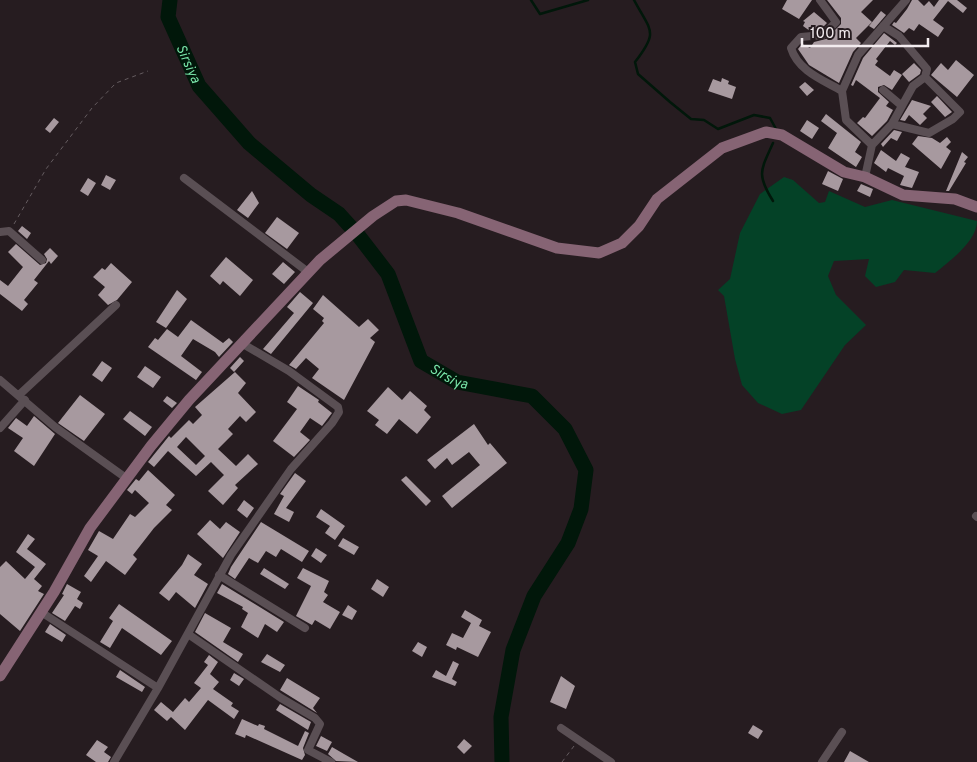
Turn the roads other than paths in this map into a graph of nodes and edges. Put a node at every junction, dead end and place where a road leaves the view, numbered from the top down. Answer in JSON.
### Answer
{"nodes":[{"id":1,"x":906,"y":0,"type":"edge"},
{"id":2,"x":822,"y":1,"type":"edge"},
{"id":3,"x":883,"y":26,"type":"junction"},
{"id":4,"x":925,"y":78,"type":"junction"},
{"id":5,"x":883,"y":90,"type":"dead end"},
{"id":6,"x":842,"y":91,"type":"junction"},
{"id":7,"x":902,"y":106,"type":"junction"},
{"id":8,"x":892,"y":124,"type":"junction"},
{"id":9,"x":872,"y":145,"type":"junction"},
{"id":10,"x":865,"y":177,"type":"junction"},
{"id":11,"x":184,"y":178,"type":"dead end"},
{"id":12,"x":977,"y":207,"type":"edge"},
{"id":13,"x":0,"y":232,"type":"edge"},
{"id":14,"x":42,"y":260,"type":"dead end"},
{"id":15,"x":308,"y":272,"type":"junction"},
{"id":16,"x":116,"y":305,"type":"dead end"},
{"id":17,"x":242,"y":344,"type":"junction"},
{"id":18,"x":0,"y":380,"type":"edge"},
{"id":19,"x":22,"y":398,"type":"junction"},
{"id":20,"x":0,"y":428,"type":"edge"},
{"id":21,"x":126,"y":478,"type":"junction"},
{"id":22,"x":219,"y":575,"type":"junction"},
{"id":23,"x":41,"y":612,"type":"junction"},
{"id":24,"x":305,"y":628,"type":"dead end"},
{"id":25,"x":188,"y":634,"type":"junction"},
{"id":26,"x":0,"y":676,"type":"edge"},
{"id":27,"x":158,"y":688,"type":"junction"},
{"id":28,"x":561,"y":728,"type":"dead end"},
{"id":29,"x":842,"y":732,"type":"dead end"},
{"id":30,"x":114,"y":762,"type":"edge"},
{"id":31,"x":330,"y":762,"type":"edge"},
{"id":32,"x":611,"y":762,"type":"edge"},
{"id":33,"x":822,"y":762,"type":"edge"}],
"edges":[{"from":1,"to":3,"type":"street"},
{"from":2,"to":6,"type":"street"},
{"from":3,"to":4,"type":"street"},
{"from":3,"to":6,"type":"street"},
{"from":4,"to":7,"type":"street"},
{"from":4,"to":8,"type":"street"},
{"from":5,"to":7,"type":"street"},
{"from":6,"to":9,"type":"street"},
{"from":7,"to":8,"type":"street"},
{"from":8,"to":9,"type":"street"},
{"from":9,"to":10,"type":"street"},
{"from":10,"to":12,"type":"street"},
{"from":10,"to":15,"type":"street"},
{"from":11,"to":15,"type":"street"},
{"from":13,"to":14,"type":"street"},
{"from":15,"to":17,"type":"street"},
{"from":16,"to":19,"type":"street"},
{"from":17,"to":21,"type":"street"},
{"from":17,"to":22,"type":"street"},
{"from":18,"to":19,"type":"street"},
{"from":19,"to":20,"type":"street"},
{"from":19,"to":21,"type":"street"},
{"from":21,"to":23,"type":"street"},
{"from":22,"to":24,"type":"street"},
{"from":22,"to":25,"type":"street"},
{"from":23,"to":26,"type":"street"},
{"from":23,"to":27,"type":"street"},
{"from":25,"to":27,"type":"street"},
{"from":25,"to":31,"type":"street"},
{"from":27,"to":30,"type":"street"},
{"from":28,"to":32,"type":"street"},
{"from":29,"to":33,"type":"street"}]}
